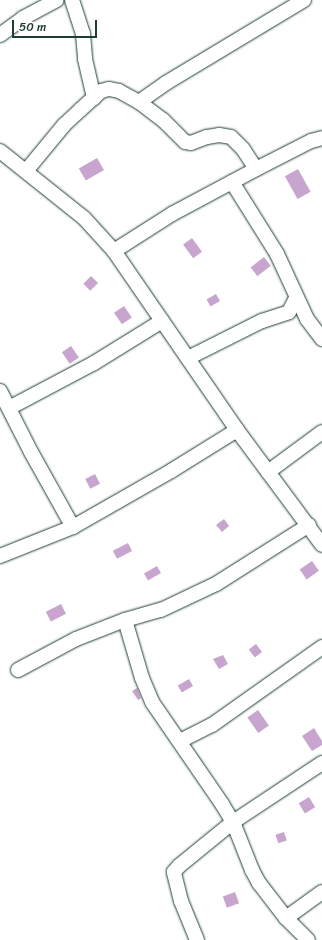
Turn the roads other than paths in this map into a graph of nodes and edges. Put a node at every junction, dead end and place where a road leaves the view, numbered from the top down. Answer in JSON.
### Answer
{"nodes":[{"id":1,"x":57,"y":0,"type":"edge"},
{"id":2,"x":72,"y":0,"type":"edge"},
{"id":3,"x":304,"y":0,"type":"edge"},
{"id":4,"x":0,"y":35,"type":"edge"},
{"id":5,"x":94,"y":98,"type":"junction"},
{"id":6,"x":139,"y":102,"type":"junction"},
{"id":7,"x":322,"y":138,"type":"edge"},
{"id":8,"x":0,"y":151,"type":"edge"},
{"id":9,"x":256,"y":169,"type":"junction"},
{"id":10,"x":26,"y":170,"type":"junction"},
{"id":11,"x":232,"y":182,"type":"junction"},
{"id":12,"x":114,"y":251,"type":"junction"},
{"id":13,"x":296,"y":298,"type":"junction"},
{"id":14,"x":289,"y":312,"type":"junction"},
{"id":15,"x":307,"y":319,"type":"junction"},
{"id":16,"x":162,"y":321,"type":"junction"},
{"id":17,"x":322,"y":338,"type":"edge"},
{"id":18,"x":188,"y":358,"type":"junction"},
{"id":19,"x":0,"y":391,"type":"edge"},
{"id":20,"x":9,"y":408,"type":"junction"},
{"id":21,"x":237,"y":430,"type":"junction"},
{"id":22,"x":322,"y":432,"type":"edge"},
{"id":23,"x":268,"y":472,"type":"junction"},
{"id":24,"x":308,"y":525,"type":"junction"},
{"id":25,"x":73,"y":527,"type":"junction"},
{"id":26,"x":322,"y":545,"type":"edge"},
{"id":27,"x":0,"y":556,"type":"edge"},
{"id":28,"x":125,"y":620,"type":"junction"},
{"id":29,"x":322,"y":647,"type":"edge"},
{"id":30,"x":18,"y":670,"type":"dead end"},
{"id":31,"x":180,"y":741,"type":"junction"},
{"id":32,"x":322,"y":763,"type":"edge"},
{"id":33,"x":233,"y":822,"type":"junction"},
{"id":34,"x":322,"y":892,"type":"edge"},
{"id":35,"x":286,"y":918,"type":"junction"},
{"id":36,"x":197,"y":940,"type":"edge"},
{"id":37,"x":308,"y":940,"type":"edge"}],
"edges":[{"from":1,"to":4,"type":"street"},
{"from":2,"to":5,"type":"street"},
{"from":3,"to":6,"type":"street"},
{"from":5,"to":6,"type":"street"},
{"from":5,"to":10,"type":"street"},
{"from":6,"to":9,"type":"street"},
{"from":7,"to":9,"type":"street"},
{"from":8,"to":10,"type":"street"},
{"from":9,"to":11,"type":"street"},
{"from":10,"to":12,"type":"street"},
{"from":11,"to":12,"type":"street"},
{"from":11,"to":13,"type":"street"},
{"from":12,"to":16,"type":"street"},
{"from":13,"to":14,"type":"street"},
{"from":13,"to":15,"type":"street"},
{"from":14,"to":15,"type":"street"},
{"from":14,"to":18,"type":"street"},
{"from":15,"to":17,"type":"street"},
{"from":16,"to":18,"type":"street"},
{"from":16,"to":20,"type":"street"},
{"from":18,"to":21,"type":"street"},
{"from":19,"to":20,"type":"street"},
{"from":20,"to":25,"type":"street"},
{"from":21,"to":23,"type":"street"},
{"from":21,"to":25,"type":"street"},
{"from":22,"to":23,"type":"street"},
{"from":23,"to":24,"type":"street"},
{"from":24,"to":26,"type":"street"},
{"from":24,"to":28,"type":"street"},
{"from":25,"to":27,"type":"street"},
{"from":28,"to":30,"type":"street"},
{"from":28,"to":31,"type":"street"},
{"from":29,"to":31,"type":"street"},
{"from":31,"to":33,"type":"street"},
{"from":32,"to":33,"type":"street"},
{"from":33,"to":35,"type":"street"},
{"from":33,"to":36,"type":"street"},
{"from":34,"to":35,"type":"street"},
{"from":35,"to":37,"type":"street"}]}
